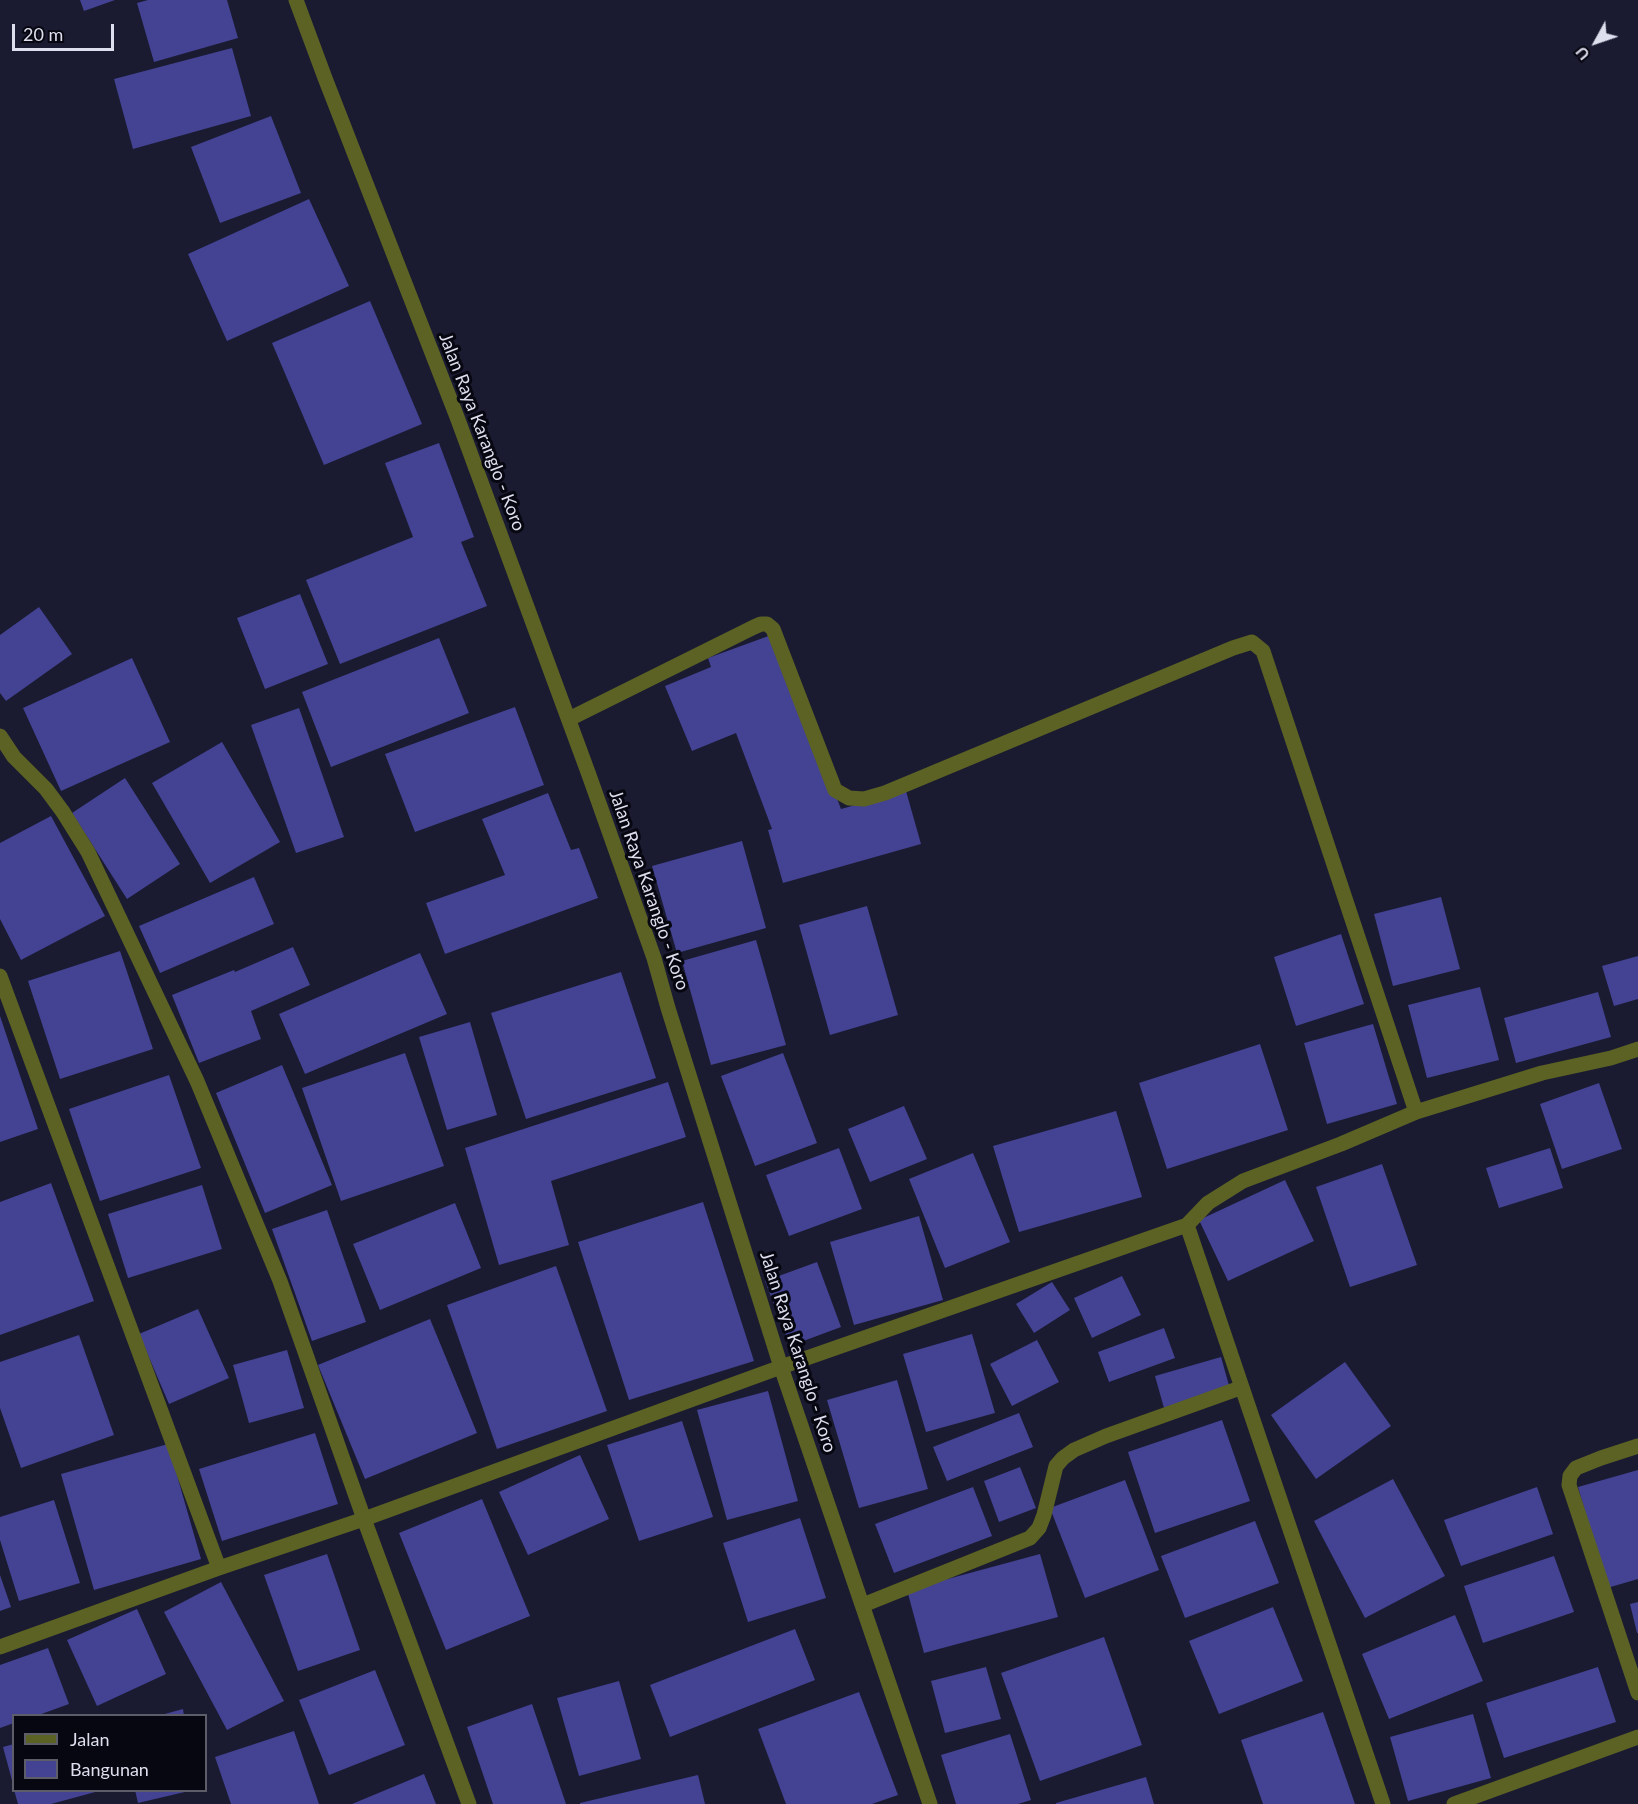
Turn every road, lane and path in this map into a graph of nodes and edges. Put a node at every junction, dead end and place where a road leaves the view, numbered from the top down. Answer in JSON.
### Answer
{"nodes":[{"id":1,"x":296,"y":0,"type":"edge"},
{"id":2,"x":568,"y":719,"type":"junction"},
{"id":3,"x":0,"y":735,"type":"edge"},
{"id":4,"x":0,"y":976,"type":"edge"},
{"id":5,"x":1638,"y":1049,"type":"edge"},
{"id":6,"x":1416,"y":1112,"type":"junction"},
{"id":7,"x":1186,"y":1225,"type":"junction"},
{"id":8,"x":781,"y":1366,"type":"junction"},
{"id":9,"x":1240,"y":1388,"type":"junction"},
{"id":10,"x":1638,"y":1446,"type":"edge"},
{"id":11,"x":364,"y":1519,"type":"junction"},
{"id":12,"x":219,"y":1568,"type":"junction"},
{"id":13,"x":862,"y":1605,"type":"junction"},
{"id":14,"x":0,"y":1647,"type":"edge"},
{"id":15,"x":1638,"y":1693,"type":"edge"},
{"id":16,"x":1638,"y":1737,"type":"edge"},
{"id":17,"x":470,"y":1804,"type":"edge"},
{"id":18,"x":930,"y":1804,"type":"edge"},
{"id":19,"x":1383,"y":1804,"type":"edge"},
{"id":20,"x":1454,"y":1804,"type":"edge"}],
"edges":[{"from":1,"to":2,"type":"street","name":"Jalan Raya Karanglo - Koro"},
{"from":2,"to":6,"type":"street"},
{"from":2,"to":8,"type":"street","name":"Jalan Raya Karanglo - Koro"},
{"from":3,"to":11,"type":"street"},
{"from":4,"to":12,"type":"street"},
{"from":5,"to":6,"type":"street"},
{"from":6,"to":7,"type":"street"},
{"from":7,"to":8,"type":"street"},
{"from":7,"to":9,"type":"street"},
{"from":8,"to":11,"type":"street"},
{"from":8,"to":13,"type":"street","name":"Jalan Raya Karanglo - Koro"},
{"from":9,"to":13,"type":"street"},
{"from":9,"to":19,"type":"street"},
{"from":10,"to":15,"type":"street"},
{"from":11,"to":12,"type":"street"},
{"from":11,"to":17,"type":"street"},
{"from":12,"to":14,"type":"street"},
{"from":13,"to":18,"type":"street","name":"Jalan Raya Karanglo - Koro"},
{"from":16,"to":20,"type":"street"}]}
